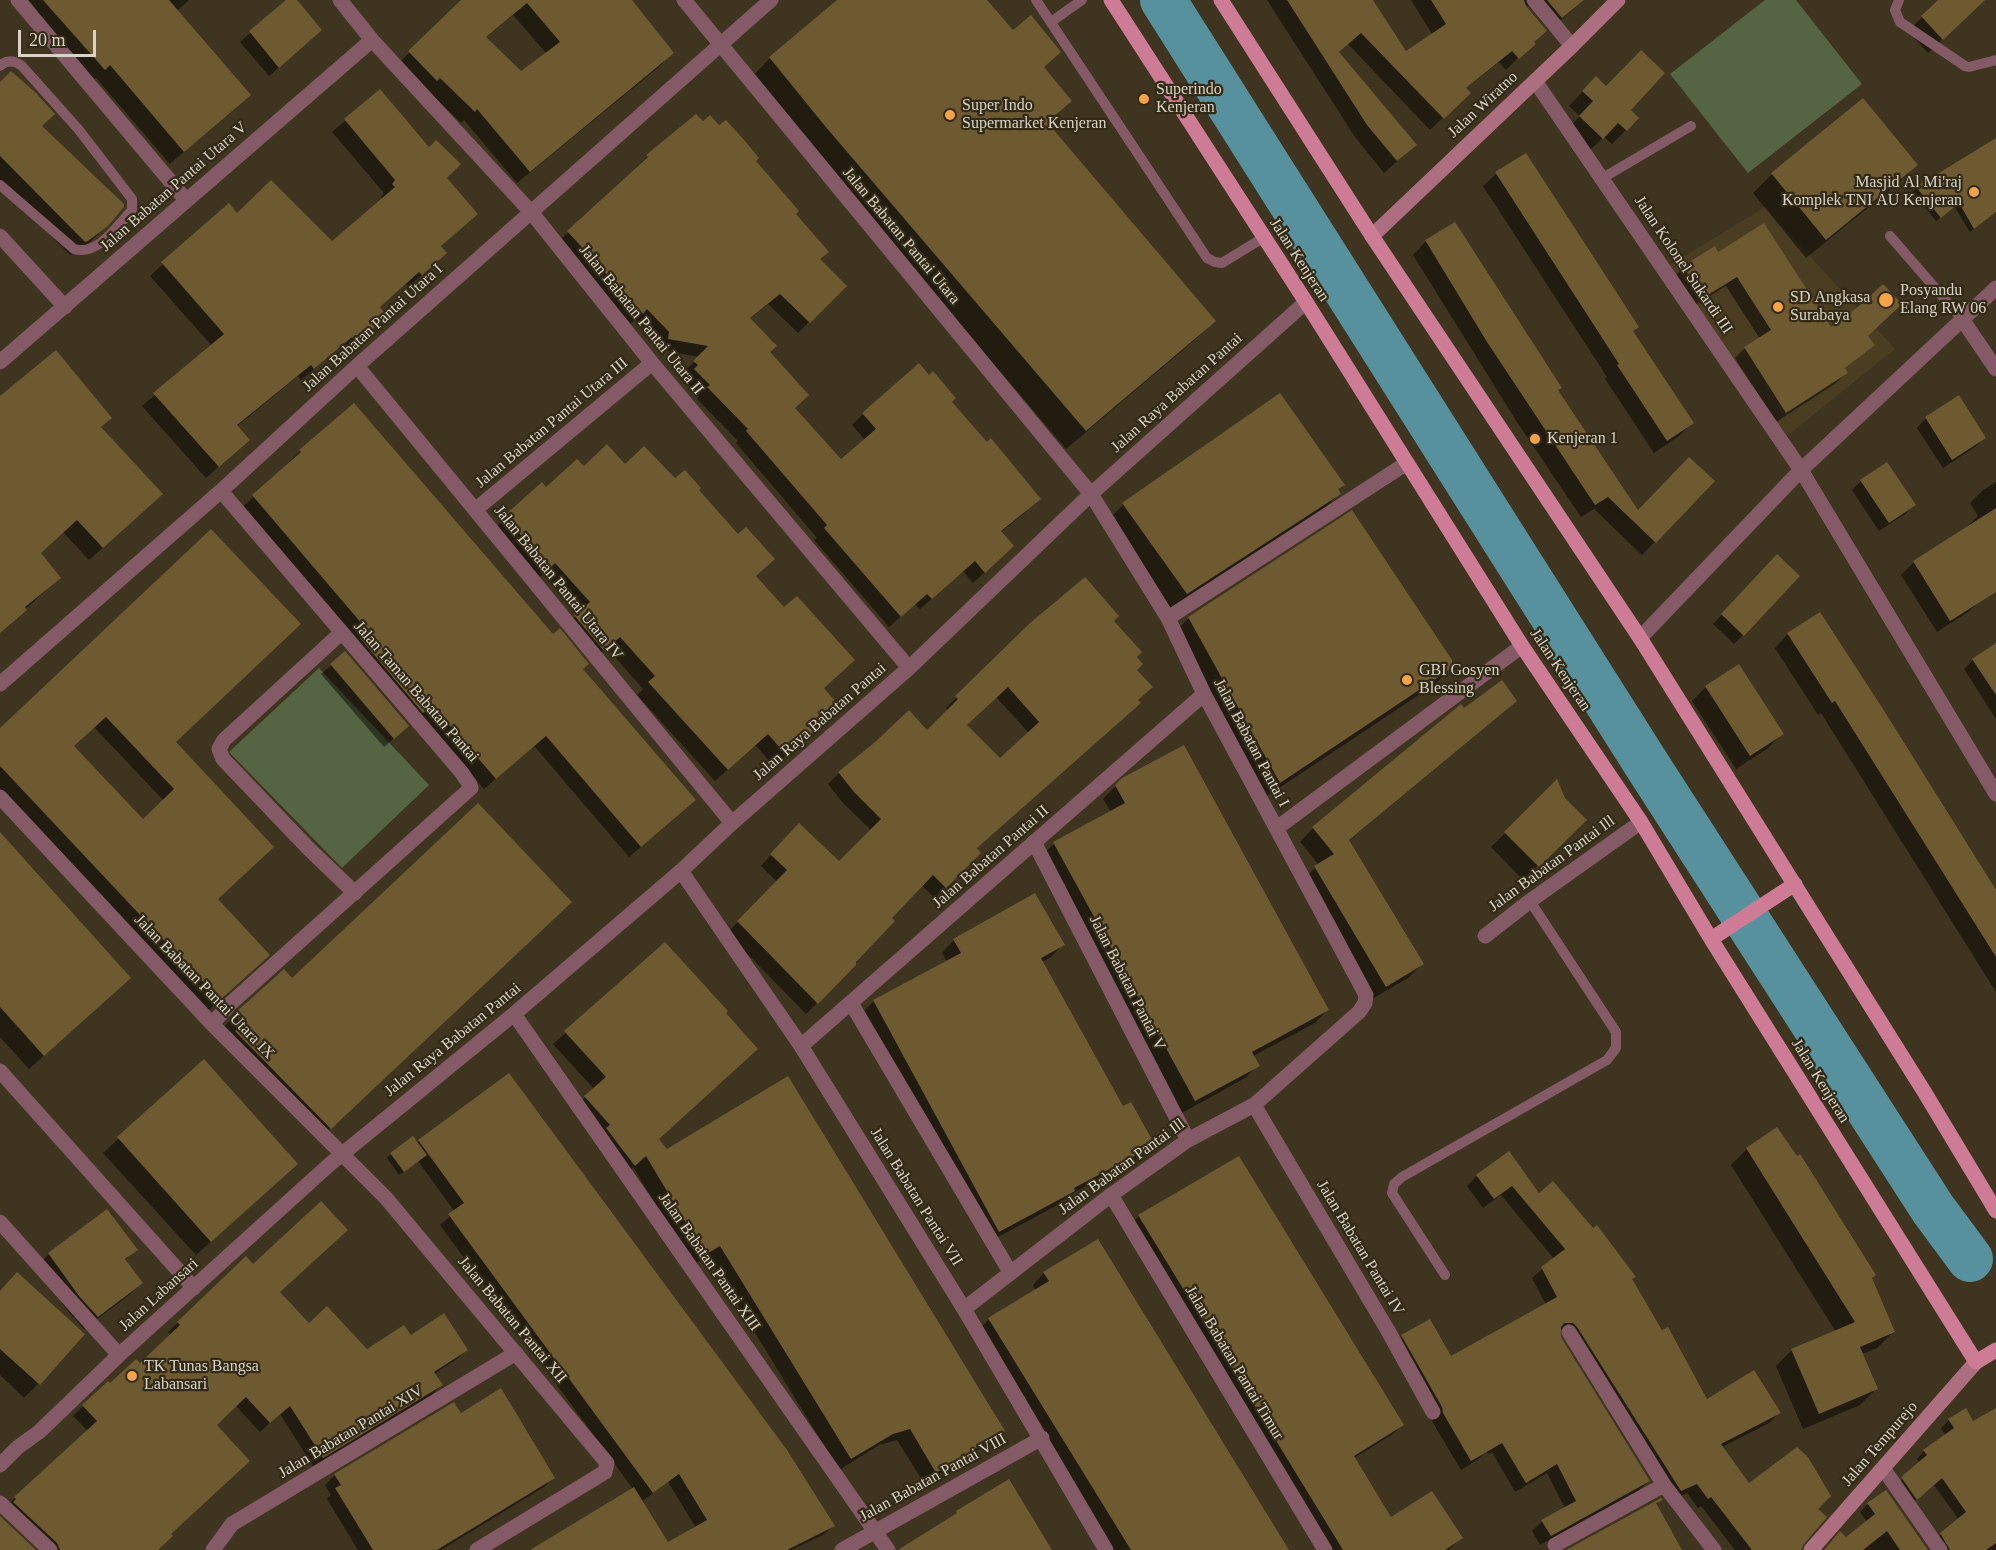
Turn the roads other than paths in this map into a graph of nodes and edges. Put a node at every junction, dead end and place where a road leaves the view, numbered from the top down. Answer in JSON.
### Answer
{"nodes":[{"id":1,"x":18,"y":0,"type":"edge"},
{"id":2,"x":340,"y":0,"type":"edge"},
{"id":3,"x":684,"y":0,"type":"edge"},
{"id":4,"x":771,"y":0,"type":"edge"},
{"id":5,"x":1036,"y":0,"type":"edge"},
{"id":6,"x":1082,"y":0,"type":"edge"},
{"id":7,"x":1111,"y":0,"type":"edge"},
{"id":8,"x":1221,"y":0,"type":"edge"},
{"id":9,"x":1534,"y":0,"type":"edge"},
{"id":10,"x":1618,"y":0,"type":"edge"},
{"id":11,"x":1899,"y":0,"type":"edge"},
{"id":12,"x":1051,"y":22,"type":"junction"},
{"id":13,"x":372,"y":40,"type":"junction"},
{"id":14,"x":721,"y":45,"type":"junction"},
{"id":15,"x":1572,"y":46,"type":"junction"},
{"id":16,"x":1996,"y":60,"type":"edge"},
{"id":17,"x":0,"y":66,"type":"edge"},
{"id":18,"x":1535,"y":81,"type":"junction"},
{"id":19,"x":1691,"y":126,"type":"dead end"},
{"id":20,"x":1602,"y":179,"type":"junction"},
{"id":21,"x":0,"y":185,"type":"edge"},
{"id":22,"x":186,"y":200,"type":"junction"},
{"id":23,"x":531,"y":212,"type":"junction"},
{"id":24,"x":0,"y":236,"type":"edge"},
{"id":25,"x":1372,"y":236,"type":"junction"},
{"id":26,"x":1890,"y":236,"type":"dead end"},
{"id":27,"x":1263,"y":238,"type":"junction"},
{"id":28,"x":1996,"y":288,"type":"edge"},
{"id":29,"x":1306,"y":302,"type":"junction"},
{"id":30,"x":64,"y":307,"type":"junction"},
{"id":31,"x":1962,"y":320,"type":"junction"},
{"id":32,"x":0,"y":362,"type":"edge"},
{"id":33,"x":652,"y":363,"type":"junction"},
{"id":34,"x":357,"y":366,"type":"junction"},
{"id":35,"x":1996,"y":369,"type":"edge"},
{"id":36,"x":1407,"y":463,"type":"junction"},
{"id":37,"x":1801,"y":470,"type":"junction"},
{"id":38,"x":221,"y":491,"type":"junction"},
{"id":39,"x":1091,"y":494,"type":"junction"},
{"id":40,"x":475,"y":510,"type":"junction"},
{"id":41,"x":1168,"y":618,"type":"junction"},
{"id":42,"x":342,"y":633,"type":"junction"},
{"id":43,"x":1640,"y":638,"type":"junction"},
{"id":44,"x":1522,"y":646,"type":"junction"},
{"id":45,"x":909,"y":668,"type":"junction"},
{"id":46,"x":0,"y":684,"type":"edge"},
{"id":47,"x":1204,"y":694,"type":"junction"},
{"id":48,"x":1996,"y":794,"type":"edge"},
{"id":49,"x":0,"y":797,"type":"edge"},
{"id":50,"x":1641,"y":822,"type":"junction"},
{"id":51,"x":732,"y":823,"type":"junction"},
{"id":52,"x":1277,"y":828,"type":"junction"},
{"id":53,"x":1034,"y":842,"type":"junction"},
{"id":54,"x":681,"y":871,"type":"junction"},
{"id":55,"x":1792,"y":886,"type":"junction"},
{"id":56,"x":356,"y":892,"type":"junction"},
{"id":57,"x":1530,"y":901,"type":"junction"},
{"id":58,"x":1485,"y":936,"type":"dead end"},
{"id":59,"x":1714,"y":937,"type":"junction"},
{"id":60,"x":851,"y":1003,"type":"junction"},
{"id":61,"x":1359,"y":1012,"type":"joint"},
{"id":62,"x":514,"y":1014,"type":"junction"},
{"id":63,"x":212,"y":1024,"type":"junction"},
{"id":64,"x":801,"y":1046,"type":"junction"},
{"id":65,"x":0,"y":1071,"type":"edge"},
{"id":66,"x":1254,"y":1105,"type":"junction"},
{"id":67,"x":1188,"y":1140,"type":"junction"},
{"id":68,"x":343,"y":1153,"type":"junction"},
{"id":69,"x":1111,"y":1195,"type":"junction"},
{"id":70,"x":386,"y":1198,"type":"joint"},
{"id":71,"x":1996,"y":1210,"type":"edge"},
{"id":72,"x":0,"y":1222,"type":"edge"},
{"id":73,"x":1010,"y":1272,"type":"junction"},
{"id":74,"x":1445,"y":1275,"type":"dead end"},
{"id":75,"x":194,"y":1288,"type":"junction"},
{"id":76,"x":964,"y":1309,"type":"junction"},
{"id":77,"x":1569,"y":1332,"type":"dead end"},
{"id":78,"x":1996,"y":1350,"type":"edge"},
{"id":79,"x":516,"y":1353,"type":"junction"},
{"id":80,"x":119,"y":1355,"type":"junction"},
{"id":81,"x":1976,"y":1362,"type":"junction"},
{"id":82,"x":1433,"y":1412,"type":"dead end"},
{"id":83,"x":1042,"y":1438,"type":"junction"},
{"id":84,"x":0,"y":1465,"type":"edge"},
{"id":85,"x":1883,"y":1468,"type":"junction"},
{"id":86,"x":1664,"y":1485,"type":"junction"},
{"id":87,"x":0,"y":1503,"type":"edge"},
{"id":88,"x":876,"y":1531,"type":"junction"},
{"id":89,"x":1555,"y":1545,"type":"dead end"},
{"id":90,"x":50,"y":1550,"type":"edge"},
{"id":91,"x":213,"y":1550,"type":"edge"},
{"id":92,"x":477,"y":1550,"type":"edge"},
{"id":93,"x":842,"y":1550,"type":"edge"},
{"id":94,"x":888,"y":1550,"type":"edge"},
{"id":95,"x":1106,"y":1550,"type":"edge"},
{"id":96,"x":1325,"y":1550,"type":"edge"},
{"id":97,"x":1714,"y":1550,"type":"edge"},
{"id":98,"x":1811,"y":1550,"type":"edge"},
{"id":99,"x":1940,"y":1550,"type":"edge"}],
"edges":[{"from":1,"to":22,"type":"street"},
{"from":2,"to":13,"type":"street","name":"Jalan Babatan Pantai Utara II"},
{"from":3,"to":14,"type":"street","name":"Jalan Babatan Pantai Utara"},
{"from":4,"to":14,"type":"street","name":"Jalan Babatan Pantai Utara I"},
{"from":5,"to":12,"type":"lane"},
{"from":6,"to":12,"type":"lane"},
{"from":7,"to":27,"type":"main road","name":"Jalan Kenjeran"},
{"from":8,"to":25,"type":"main road"},
{"from":9,"to":15,"type":"street"},
{"from":10,"to":15,"type":"main road","name":"Jalan Wiratno"},
{"from":11,"to":16,"type":"lane"},
{"from":12,"to":27,"type":"lane"},
{"from":13,"to":22,"type":"street","name":"Jalan Babatan Pantai Utara V"},
{"from":13,"to":23,"type":"street","name":"Jalan Babatan Pantai Utara II"},
{"from":14,"to":23,"type":"street","name":"Jalan Babatan Pantai Utara I"},
{"from":14,"to":39,"type":"street","name":"Jalan Babatan Pantai Utara"},
{"from":15,"to":18,"type":"main road","name":"Jalan Wiratno"},
{"from":17,"to":21,"type":"lane"},
{"from":18,"to":20,"type":"street","name":"Jalan Kolonel Sukardi III"},
{"from":18,"to":25,"type":"main road","name":"Jalan Wiratno"},
{"from":19,"to":20,"type":"lane"},
{"from":20,"to":37,"type":"street","name":"Jalan Kolonel Sukardi III"},
{"from":22,"to":30,"type":"street","name":"Jalan Babatan Pantai Utara V"},
{"from":23,"to":33,"type":"street","name":"Jalan Babatan Pantai Utara II"},
{"from":23,"to":34,"type":"street","name":"Jalan Babatan Pantai Utara I"},
{"from":24,"to":30,"type":"street"},
{"from":25,"to":43,"type":"main road"},
{"from":26,"to":31,"type":"lane"},
{"from":27,"to":29,"type":"main road","name":"Jalan Kenjeran"},
{"from":28,"to":31,"type":"street"},
{"from":29,"to":36,"type":"main road","name":"Jalan Kenjeran"},
{"from":29,"to":39,"type":"street","name":"Jalan Raya Babatan Pantai"},
{"from":30,"to":32,"type":"street","name":"Jalan Babatan Pantai Utara V"},
{"from":31,"to":35,"type":"street"},
{"from":31,"to":37,"type":"street"},
{"from":33,"to":40,"type":"street","name":"Jalan Babatan Pantai Utara III"},
{"from":33,"to":45,"type":"street","name":"Jalan Babatan Pantai Utara II"},
{"from":34,"to":38,"type":"street","name":"Jalan Babatan Pantai Utara I"},
{"from":34,"to":40,"type":"street","name":"Jalan Babatan Pantai Utara IV"},
{"from":36,"to":41,"type":"street"},
{"from":36,"to":44,"type":"main road","name":"Jalan Kenjeran"},
{"from":37,"to":43,"type":"street"},
{"from":37,"to":48,"type":"street","name":"Jalan Kolonel Sukardi III"},
{"from":38,"to":42,"type":"street","name":"Jalan Taman Babatan Pantai"},
{"from":38,"to":46,"type":"street","name":"Jalan Babatan Pantai Utara I"},
{"from":39,"to":41,"type":"street","name":"Jalan Babatan Pantai I"},
{"from":39,"to":45,"type":"street","name":"Jalan Raya Babatan Pantai"},
{"from":40,"to":51,"type":"street","name":"Jalan Babatan Pantai Utara IV"},
{"from":41,"to":47,"type":"street","name":"Jalan Babatan Pantai I"},
{"from":42,"to":56,"type":"street","name":"Jalan Taman Babatan Pantai"},
{"from":42,"to":56,"type":"street"},
{"from":43,"to":55,"type":"main road"},
{"from":44,"to":50,"type":"main road","name":"Jalan Kenjeran"},
{"from":44,"to":52,"type":"street"},
{"from":45,"to":51,"type":"street","name":"Jalan Raya Babatan Pantai"},
{"from":47,"to":52,"type":"street","name":"Jalan Babatan Pantai I"},
{"from":47,"to":53,"type":"street","name":"Jalan Babatan Pantai II"},
{"from":49,"to":63,"type":"street","name":"Jalan Babatan Pantai Utara IX"},
{"from":50,"to":57,"type":"street","name":"Jalan Babatan Pantai Ill"},
{"from":50,"to":59,"type":"main road","name":"Jalan Kenjeran"},
{"from":51,"to":54,"type":"street","name":"Jalan Raya Babatan Pantai"},
{"from":52,"to":61,"type":"street","name":"Jalan Babatan Pantai I"},
{"from":53,"to":60,"type":"street","name":"Jalan Babatan Pantai II"},
{"from":53,"to":67,"type":"street","name":"Jalan Babatan Pantai V"},
{"from":54,"to":62,"type":"street","name":"Jalan Raya Babatan Pantai"},
{"from":54,"to":64,"type":"street","name":"Jalan Babatan Pantai VII"},
{"from":55,"to":59,"type":"main road"},
{"from":55,"to":71,"type":"main road"},
{"from":56,"to":63,"type":"street","name":"Jalan Taman Babatan Pantai"},
{"from":57,"to":58,"type":"street","name":"Jalan Babatan Pantai Ill"},
{"from":57,"to":74,"type":"lane"},
{"from":59,"to":81,"type":"main road","name":"Jalan Kenjeran"},
{"from":60,"to":64,"type":"street","name":"Jalan Babatan Pantai II"},
{"from":60,"to":73,"type":"street"},
{"from":61,"to":66,"type":"street","name":"Jalan Babatan Pantai Ill"},
{"from":62,"to":68,"type":"street","name":"Jalan Raya Babatan Pantai"},
{"from":62,"to":88,"type":"street","name":"Jalan Babatan Pantai XIII"},
{"from":63,"to":68,"type":"street","name":"Jalan Babatan Pantai Utara IX"},
{"from":64,"to":76,"type":"street","name":"Jalan Babatan Pantai VII"},
{"from":65,"to":75,"type":"street"},
{"from":66,"to":67,"type":"street","name":"Jalan Babatan Pantai Ill"},
{"from":66,"to":82,"type":"street","name":"Jalan Babatan Pantai IV"},
{"from":67,"to":69,"type":"street","name":"Jalan Babatan Pantai Ill"},
{"from":68,"to":70,"type":"street","name":"Jalan Babatan Pantai Utara IX"},
{"from":68,"to":75,"type":"street","name":"Jalan Labansari"},
{"from":69,"to":73,"type":"street","name":"Jalan Babatan Pantai Ill"},
{"from":69,"to":96,"type":"street","name":"Jalan Babatan Pantai Timur"},
{"from":70,"to":79,"type":"street","name":"Jalan Babatan Pantai XII"},
{"from":72,"to":80,"type":"street"},
{"from":73,"to":76,"type":"street","name":"Jalan Babatan Pantai Ill"},
{"from":75,"to":80,"type":"street","name":"Jalan Labansari"},
{"from":76,"to":83,"type":"street","name":"Jalan Babatan Pantai VII"},
{"from":77,"to":86,"type":"street"},
{"from":78,"to":81,"type":"main road"},
{"from":79,"to":91,"type":"street","name":"Jalan Babatan Pantai XIV"},
{"from":79,"to":92,"type":"street","name":"Jalan Babatan Pantai XII"},
{"from":80,"to":84,"type":"street","name":"Jalan Labansari"},
{"from":81,"to":85,"type":"main road","name":"Jalan Tempurejo"},
{"from":83,"to":88,"type":"street","name":"Jalan Babatan Pantai VIII"},
{"from":83,"to":95,"type":"street","name":"Jalan Babatan Pantai VII"},
{"from":85,"to":98,"type":"main road","name":"Jalan Tempurejo"},
{"from":85,"to":99,"type":"street"},
{"from":86,"to":89,"type":"street"},
{"from":86,"to":97,"type":"street"},
{"from":87,"to":90,"type":"street"},
{"from":88,"to":93,"type":"street","name":"Jalan Babatan Pantai VIII"},
{"from":88,"to":94,"type":"street","name":"Jalan Babatan Pantai XIII"}]}
